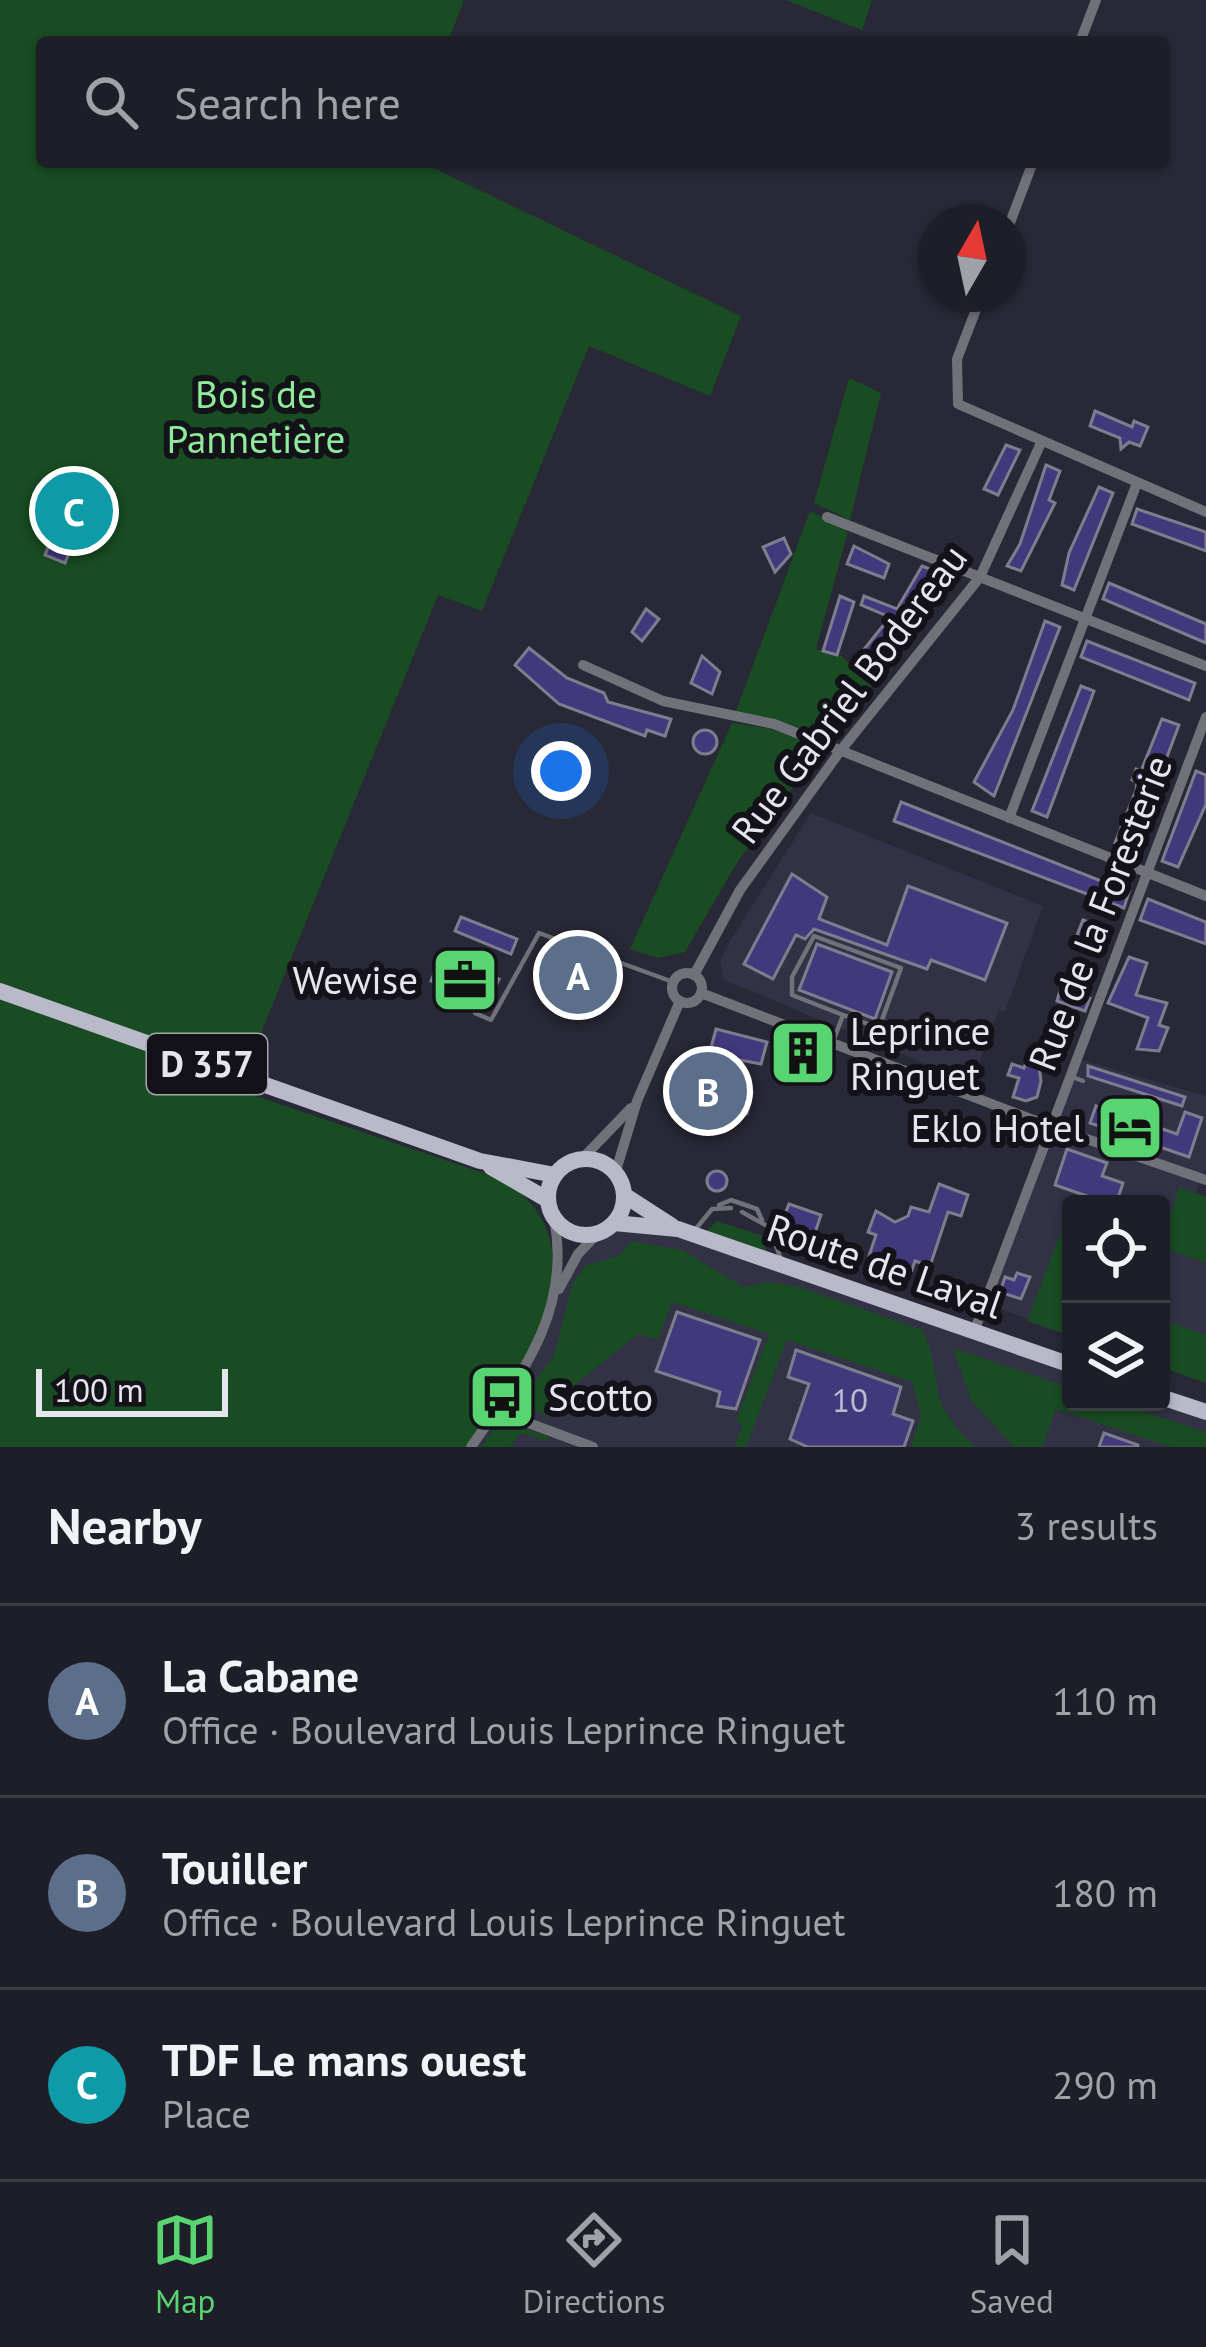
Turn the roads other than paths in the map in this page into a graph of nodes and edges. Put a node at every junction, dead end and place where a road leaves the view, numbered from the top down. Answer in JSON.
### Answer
{"nodes":[{"id":1,"x":1096,"y":0,"type":"edge"},
{"id":2,"x":1082,"y":36,"type":"edge"},
{"id":3,"x":1032,"y":168,"type":"edge"},
{"id":4,"x":1017,"y":204,"type":"edge"},
{"id":5,"x":975,"y":312,"type":"edge"},
{"id":6,"x":1041,"y":443,"type":"junction"},
{"id":7,"x":1137,"y":483,"type":"junction"},
{"id":8,"x":1206,"y":512,"type":"edge"},
{"id":9,"x":827,"y":517,"type":"dead end"},
{"id":10,"x":980,"y":577,"type":"junction"},
{"id":11,"x":1086,"y":618,"type":"junction"},
{"id":12,"x":583,"y":665,"type":"dead end"},
{"id":13,"x":1206,"y":666,"type":"edge"},
{"id":14,"x":1206,"y":717,"type":"edge"},
{"id":15,"x":841,"y":750,"type":"junction"},
{"id":16,"x":1009,"y":818,"type":"junction"},
{"id":17,"x":1147,"y":873,"type":"junction"},
{"id":18,"x":1206,"y":896,"type":"edge"},
{"id":19,"x":694,"y":975,"type":"junction"},
{"id":20,"x":674,"y":982,"type":"junction"},
{"id":21,"x":0,"y":991,"type":"edge"},
{"id":22,"x":701,"y":993,"type":"junction"},
{"id":23,"x":680,"y":1001,"type":"junction"},
{"id":24,"x":475,"y":1013,"type":"dead end"},
{"id":25,"x":843,"y":1015,"type":"junction"},
{"id":26,"x":832,"y":1044,"type":"junction"},
{"id":27,"x":637,"y":1101,"type":"junction"},
{"id":28,"x":1052,"y":1127,"type":"junction"},
{"id":29,"x":480,"y":1160,"type":"junction"},
{"id":30,"x":581,"y":1160,"type":"junction"},
{"id":31,"x":615,"y":1174,"type":"junction"},
{"id":32,"x":555,"y":1175,"type":"junction"},
{"id":33,"x":1206,"y":1180,"type":"edge"},
{"id":34,"x":624,"y":1196,"type":"junction"},
{"id":35,"x":719,"y":1205,"type":"junction"},
{"id":36,"x":730,"y":1208,"type":"dead end"},
{"id":37,"x":551,"y":1209,"type":"junction"},
{"id":38,"x":742,"y":1212,"type":"dead end"},
{"id":39,"x":762,"y":1220,"type":"junction"},
{"id":40,"x":614,"y":1223,"type":"junction"},
{"id":41,"x":684,"y":1232,"type":"junction"},
{"id":42,"x":598,"y":1234,"type":"junction"},
{"id":43,"x":781,"y":1265,"type":"junction"},
{"id":44,"x":557,"y":1292,"type":"junction"},
{"id":45,"x":974,"y":1332,"type":"junction"},
{"id":46,"x":1062,"y":1362,"type":"edge"},
{"id":47,"x":1170,"y":1399,"type":"edge"},
{"id":48,"x":496,"y":1411,"type":"junction"},
{"id":49,"x":1206,"y":1412,"type":"edge"},
{"id":50,"x":471,"y":1447,"type":"edge"},
{"id":51,"x":593,"y":1447,"type":"edge"}],
"edges":[{"from":1,"to":2,"type":"street"},
{"from":3,"to":4,"type":"street"},
{"from":5,"to":6,"type":"street"},
{"from":6,"to":7,"type":"street"},
{"from":6,"to":10,"type":"street","name":"Rue Gabriel Bodereau"},
{"from":7,"to":8,"type":"street"},
{"from":7,"to":11,"type":"street"},
{"from":9,"to":10,"type":"street"},
{"from":10,"to":11,"type":"street"},
{"from":10,"to":15,"type":"street","name":"Rue Gabriel Bodereau"},
{"from":11,"to":13,"type":"street"},
{"from":11,"to":16,"type":"street"},
{"from":12,"to":15,"type":"street"},
{"from":14,"to":17,"type":"street","name":"Rue de la Foresterie"},
{"from":15,"to":16,"type":"street"},
{"from":15,"to":19,"type":"street","name":"Rue Gabriel Bodereau"},
{"from":16,"to":17,"type":"street"},
{"from":17,"to":18,"type":"street"},
{"from":17,"to":28,"type":"street","name":"Rue de la Foresterie"},
{"from":19,"to":20,"type":"street"},
{"from":19,"to":22,"type":"street"},
{"from":20,"to":23,"type":"street"},
{"from":20,"to":24,"type":"lane"},
{"from":21,"to":29,"type":"main road","number":"D 357"},
{"from":22,"to":23,"type":"street"},
{"from":22,"to":26,"type":"street"},
{"from":23,"to":27,"type":"street"},
{"from":25,"to":25,"type":"lane"},
{"from":25,"to":26,"type":"lane"},
{"from":26,"to":28,"type":"street"},
{"from":27,"to":30,"type":"street"},
{"from":27,"to":31,"type":"street"},
{"from":28,"to":33,"type":"street"},
{"from":28,"to":45,"type":"street","name":"Rue de la Foresterie"},
{"from":29,"to":32,"type":"main road","number":"D 357"},
{"from":29,"to":37,"type":"main road","number":"D 357"},
{"from":30,"to":31,"type":"main road"},
{"from":30,"to":32,"type":"main road"},
{"from":31,"to":34,"type":"main road"},
{"from":32,"to":37,"type":"main road"},
{"from":34,"to":40,"type":"main road"},
{"from":34,"to":41,"type":"main road","name":"Route de Laval"},
{"from":35,"to":36,"type":"lane"},
{"from":35,"to":39,"type":"lane"},
{"from":35,"to":41,"type":"lane"},
{"from":37,"to":42,"type":"main road"},
{"from":37,"to":44,"type":"street"},
{"from":38,"to":39,"type":"lane"},
{"from":39,"to":43,"type":"lane"},
{"from":40,"to":41,"type":"main road","name":"Route de Laval"},
{"from":40,"to":42,"type":"main road"},
{"from":41,"to":43,"type":"main road","name":"Route de Laval"},
{"from":42,"to":44,"type":"street"},
{"from":43,"to":45,"type":"main road","name":"Route de Laval"},
{"from":44,"to":48,"type":"street"},
{"from":45,"to":46,"type":"main road","name":"Route de Laval"},
{"from":47,"to":49,"type":"main road"},
{"from":48,"to":50,"type":"street"},
{"from":48,"to":51,"type":"street"}]}
